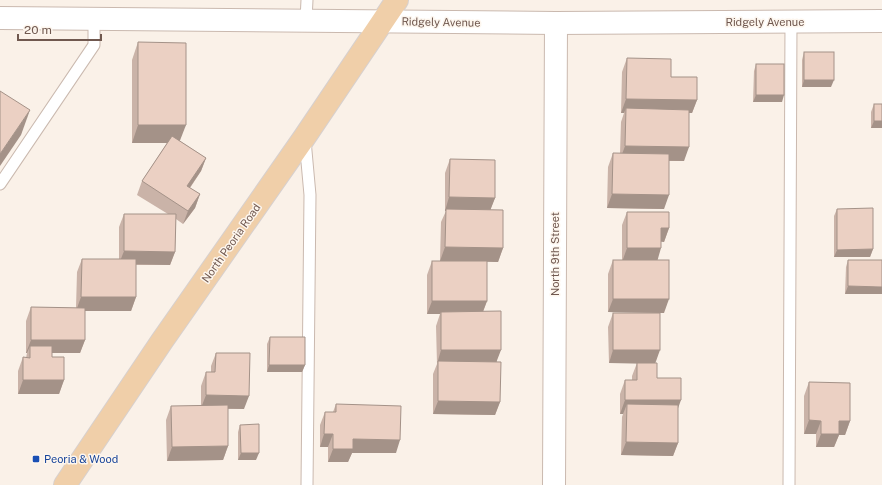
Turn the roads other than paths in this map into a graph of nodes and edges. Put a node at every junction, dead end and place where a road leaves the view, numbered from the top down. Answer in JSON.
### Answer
{"nodes":[{"id":1,"x":397,"y":0,"type":"edge"},
{"id":2,"x":40,"y":9,"type":"edge"},
{"id":3,"x":307,"y":10,"type":"edge"},
{"id":4,"x":0,"y":18,"type":"edge"},
{"id":5,"x":94,"y":19,"type":"junction"},
{"id":6,"x":383,"y":21,"type":"junction"},
{"id":7,"x":882,"y":21,"type":"edge"},
{"id":8,"x":791,"y":22,"type":"junction"},
{"id":9,"x":556,"y":23,"type":"junction"},
{"id":10,"x":304,"y":138,"type":"junction"},
{"id":11,"x":0,"y":184,"type":"edge"},
{"id":12,"x":65,"y":485,"type":"edge"},
{"id":13,"x":307,"y":485,"type":"edge"},
{"id":14,"x":554,"y":485,"type":"edge"},
{"id":15,"x":788,"y":485,"type":"edge"}],
"edges":[{"from":1,"to":6,"type":"main road","name":"North Peoria Road"},
{"from":2,"to":4,"type":"street","name":"Ridgely Avenue"},
{"from":2,"to":5,"type":"street","name":"Ridgely Avenue"},
{"from":3,"to":5,"type":"street","name":"Ridgely Avenue"},
{"from":3,"to":6,"type":"street","name":"Ridgely Avenue"},
{"from":5,"to":11,"type":"lane"},
{"from":6,"to":9,"type":"street","name":"Ridgely Avenue"},
{"from":6,"to":10,"type":"main road","name":"North Peoria Road"},
{"from":7,"to":8,"type":"street","name":"Ridgely Avenue"},
{"from":8,"to":9,"type":"street","name":"Ridgely Avenue"},
{"from":8,"to":15,"type":"lane"},
{"from":9,"to":14,"type":"street","name":"North 9th Street"},
{"from":10,"to":12,"type":"main road","name":"North Peoria Road"},
{"from":10,"to":13,"type":"lane"}]}
